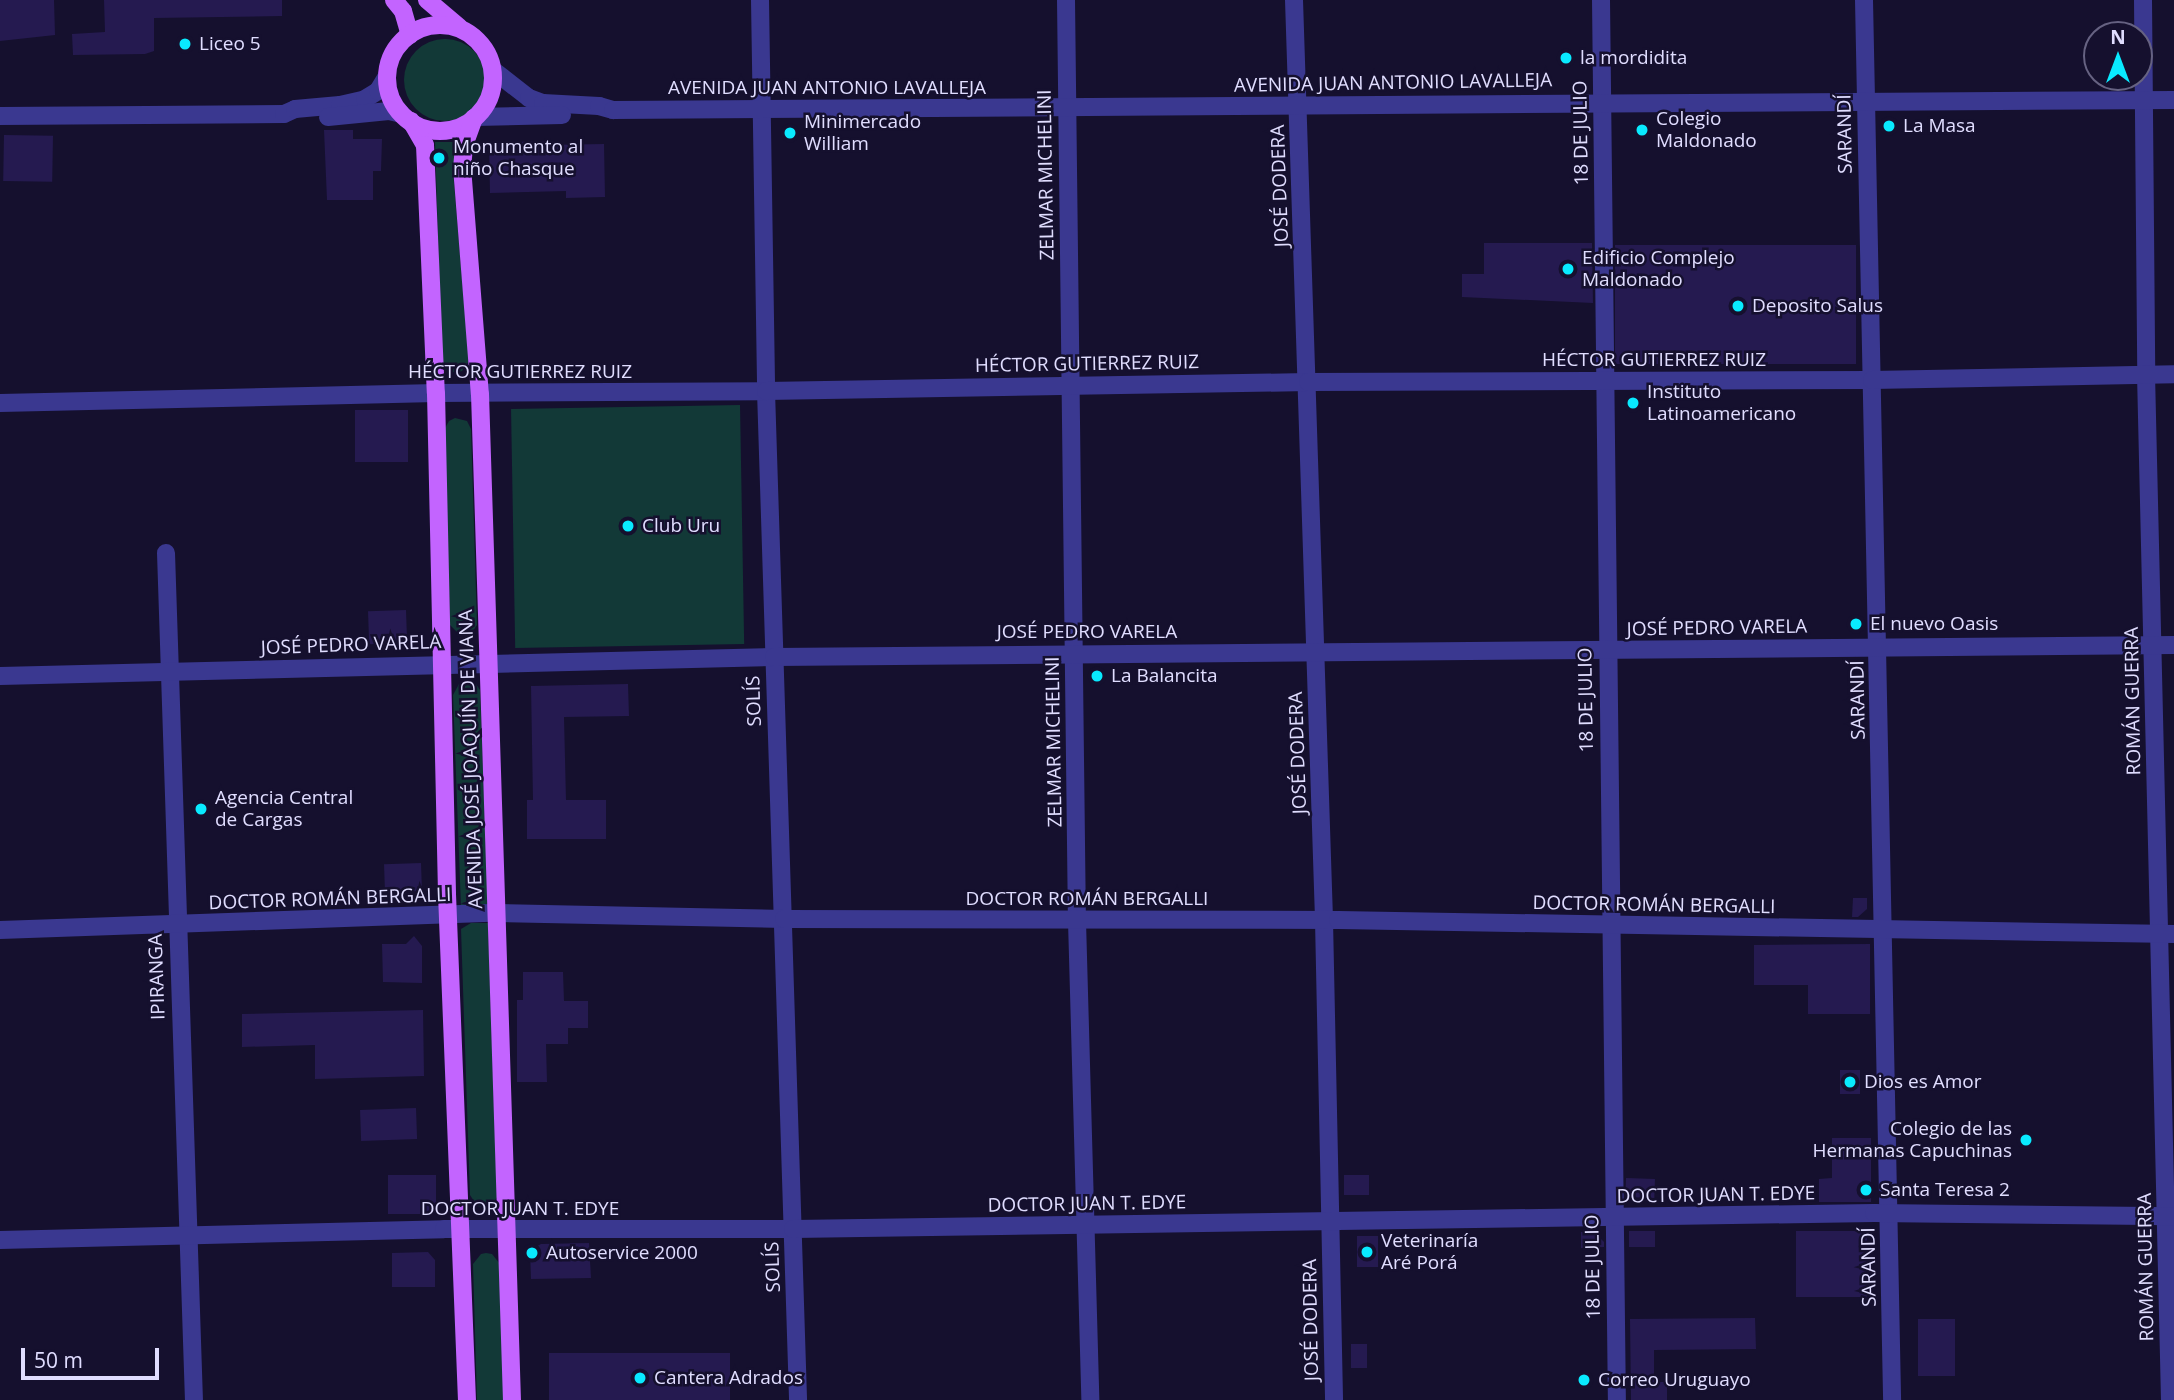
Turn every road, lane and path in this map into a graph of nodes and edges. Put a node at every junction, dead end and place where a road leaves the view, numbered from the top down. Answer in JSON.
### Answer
{"nodes":[{"id":1,"x":394,"y":0,"type":"edge"},
{"id":2,"x":427,"y":0,"type":"edge"},
{"id":3,"x":760,"y":0,"type":"edge"},
{"id":4,"x":1066,"y":0,"type":"edge"},
{"id":5,"x":1294,"y":0,"type":"edge"},
{"id":6,"x":1601,"y":0,"type":"edge"},
{"id":7,"x":1864,"y":0,"type":"edge"},
{"id":8,"x":2143,"y":0,"type":"edge"},
{"id":9,"x":462,"y":29,"type":"junction"},
{"id":10,"x":410,"y":35,"type":"junction"},
{"id":11,"x":493,"y":70,"type":"junction"},
{"id":12,"x":387,"y":76,"type":"junction"},
{"id":13,"x":2144,"y":100,"type":"junction"},
{"id":14,"x":2174,"y":100,"type":"edge"},
{"id":15,"x":1601,"y":102,"type":"junction"},
{"id":16,"x":1866,"y":102,"type":"junction"},
{"id":17,"x":1297,"y":105,"type":"junction"},
{"id":18,"x":1066,"y":107,"type":"junction"},
{"id":19,"x":613,"y":110,"type":"junction"},
{"id":20,"x":761,"y":111,"type":"junction"},
{"id":21,"x":284,"y":114,"type":"junction"},
{"id":22,"x":0,"y":116,"type":"edge"},
{"id":23,"x":407,"y":118,"type":"junction"},
{"id":24,"x":474,"y":118,"type":"junction"},
{"id":25,"x":2146,"y":374,"type":"junction"},
{"id":26,"x":2174,"y":374,"type":"edge"},
{"id":27,"x":1872,"y":380,"type":"junction"},
{"id":28,"x":1605,"y":381,"type":"junction"},
{"id":29,"x":1308,"y":382,"type":"junction"},
{"id":30,"x":1070,"y":386,"type":"junction"},
{"id":31,"x":766,"y":391,"type":"junction"},
{"id":32,"x":436,"y":393,"type":"junction"},
{"id":33,"x":480,"y":394,"type":"junction"},
{"id":34,"x":0,"y":403,"type":"edge"},
{"id":35,"x":166,"y":553,"type":"dead end"},
{"id":36,"x":2152,"y":645,"type":"junction"},
{"id":37,"x":2174,"y":645,"type":"edge"},
{"id":38,"x":1879,"y":648,"type":"junction"},
{"id":39,"x":1606,"y":650,"type":"junction"},
{"id":40,"x":1073,"y":653,"type":"junction"},
{"id":41,"x":1316,"y":653,"type":"junction"},
{"id":42,"x":774,"y":657,"type":"junction"},
{"id":43,"x":487,"y":663,"type":"junction"},
{"id":44,"x":441,"y":664,"type":"junction"},
{"id":45,"x":168,"y":671,"type":"junction"},
{"id":46,"x":0,"y":676,"type":"edge"},
{"id":47,"x":498,"y":913,"type":"junction"},
{"id":48,"x":448,"y":917,"type":"junction"},
{"id":49,"x":784,"y":919,"type":"junction"},
{"id":50,"x":1324,"y":920,"type":"junction"},
{"id":51,"x":1077,"y":921,"type":"junction"},
{"id":52,"x":1610,"y":925,"type":"junction"},
{"id":53,"x":177,"y":926,"type":"junction"},
{"id":54,"x":1881,"y":929,"type":"junction"},
{"id":55,"x":0,"y":930,"type":"edge"},
{"id":56,"x":2167,"y":934,"type":"edge"},
{"id":57,"x":1889,"y":1213,"type":"junction"},
{"id":58,"x":2170,"y":1216,"type":"edge"},
{"id":59,"x":1613,"y":1219,"type":"junction"},
{"id":60,"x":1330,"y":1220,"type":"junction"},
{"id":61,"x":1086,"y":1225,"type":"junction"},
{"id":62,"x":462,"y":1229,"type":"junction"},
{"id":63,"x":793,"y":1229,"type":"junction"},
{"id":64,"x":506,"y":1230,"type":"junction"},
{"id":65,"x":188,"y":1236,"type":"junction"},
{"id":66,"x":0,"y":1240,"type":"edge"},
{"id":67,"x":194,"y":1400,"type":"edge"},
{"id":68,"x":467,"y":1400,"type":"edge"},
{"id":69,"x":512,"y":1400,"type":"edge"},
{"id":70,"x":798,"y":1400,"type":"edge"},
{"id":71,"x":1090,"y":1400,"type":"edge"},
{"id":72,"x":1334,"y":1400,"type":"edge"},
{"id":73,"x":1617,"y":1400,"type":"edge"},
{"id":74,"x":1892,"y":1400,"type":"edge"},
{"id":75,"x":2170,"y":1400,"type":"edge"}],
"edges":[{"from":1,"to":10,"type":"main road"},
{"from":2,"to":9,"type":"main road"},
{"from":3,"to":20,"type":"street","name":"SOLÍS"},
{"from":4,"to":18,"type":"street","name":"ZELMAR MICHELINI"},
{"from":5,"to":17,"type":"street","name":"JOSÉ DODERA"},
{"from":6,"to":15,"type":"street","name":"18 DE JULIO"},
{"from":7,"to":16,"type":"street","name":"SARANDÍ"},
{"from":8,"to":13,"type":"street","name":"ROMÁN GUERRA"},
{"from":9,"to":10,"type":"main road"},
{"from":9,"to":11,"type":"main road"},
{"from":10,"to":12,"type":"main road"},
{"from":11,"to":19,"type":"street","name":"AVENIDA JUAN ANTONIO LAVALLEJA"},
{"from":11,"to":24,"type":"main road"},
{"from":12,"to":21,"type":"street"},
{"from":12,"to":23,"type":"main road"},
{"from":13,"to":14,"type":"street","name":"AVENIDA JUAN ANTONIO LAVALLEJA"},
{"from":13,"to":16,"type":"street","name":"AVENIDA JUAN ANTONIO LAVALLEJA"},
{"from":13,"to":25,"type":"street","name":"ROMÁN GUERRA"},
{"from":15,"to":16,"type":"street","name":"AVENIDA JUAN ANTONIO LAVALLEJA"},
{"from":15,"to":17,"type":"street","name":"AVENIDA JUAN ANTONIO LAVALLEJA"},
{"from":15,"to":28,"type":"street","name":"18 DE JULIO"},
{"from":16,"to":27,"type":"street","name":"SARANDÍ"},
{"from":17,"to":18,"type":"street","name":"AVENIDA JUAN ANTONIO LAVALLEJA"},
{"from":17,"to":29,"type":"street","name":"JOSÉ DODERA"},
{"from":18,"to":20,"type":"street","name":"AVENIDA JUAN ANTONIO LAVALLEJA"},
{"from":18,"to":30,"type":"street","name":"ZELMAR MICHELINI"},
{"from":19,"to":20,"type":"street","name":"AVENIDA JUAN ANTONIO LAVALLEJA"},
{"from":19,"to":24,"type":"street","name":"AVENIDA JUAN ANTONIO LAVALLEJA"},
{"from":20,"to":31,"type":"street","name":"SOLÍS"},
{"from":21,"to":22,"type":"street"},
{"from":21,"to":23,"type":"street"},
{"from":23,"to":24,"type":"main road"},
{"from":23,"to":32,"type":"main road","name":"AVENIDA JOSÉ JOAQUÍN DE VIANA"},
{"from":24,"to":33,"type":"main road","name":"AVENIDA JOSÉ JOAQUÍN DE VIANA"},
{"from":25,"to":26,"type":"street","name":"HÉCTOR GUTIERREZ RUIZ"},
{"from":25,"to":27,"type":"street","name":"HÉCTOR GUTIERREZ RUIZ"},
{"from":25,"to":36,"type":"street","name":"ROMÁN GUERRA"},
{"from":27,"to":28,"type":"street","name":"HÉCTOR GUTIERREZ RUIZ"},
{"from":27,"to":38,"type":"street","name":"SARANDÍ"},
{"from":28,"to":29,"type":"street","name":"HÉCTOR GUTIERREZ RUIZ"},
{"from":28,"to":39,"type":"street","name":"18 DE JULIO"},
{"from":29,"to":30,"type":"street","name":"HÉCTOR GUTIERREZ RUIZ"},
{"from":29,"to":41,"type":"street","name":"JOSÉ DODERA"},
{"from":30,"to":31,"type":"street","name":"HÉCTOR GUTIERREZ RUIZ"},
{"from":30,"to":40,"type":"street","name":"ZELMAR MICHELINI"},
{"from":31,"to":33,"type":"street","name":"HÉCTOR GUTIERREZ RUIZ"},
{"from":31,"to":42,"type":"street","name":"SOLÍS"},
{"from":32,"to":33,"type":"street","name":"HÉCTOR GUTIERREZ RUIZ"},
{"from":32,"to":34,"type":"street","name":"HÉCTOR GUTIERREZ RUIZ"},
{"from":32,"to":44,"type":"main road","name":"AVENIDA JOSÉ JOAQUÍN DE VIANA"},
{"from":33,"to":43,"type":"main road","name":"AVENIDA JOSÉ JOAQUÍN DE VIANA"},
{"from":35,"to":45,"type":"street","name":"IPIRANGA"},
{"from":36,"to":37,"type":"street","name":"JOSÉ PEDRO VARELA"},
{"from":36,"to":38,"type":"street","name":"JOSÉ PEDRO VARELA"},
{"from":36,"to":56,"type":"street","name":"ROMÁN GUERRA"},
{"from":38,"to":39,"type":"street","name":"JOSÉ PEDRO VARELA"},
{"from":38,"to":54,"type":"street","name":"SARANDÍ"},
{"from":39,"to":41,"type":"street","name":"JOSÉ PEDRO VARELA"},
{"from":39,"to":52,"type":"street","name":"18 DE JULIO"},
{"from":40,"to":41,"type":"street","name":"JOSÉ PEDRO VARELA"},
{"from":40,"to":42,"type":"street","name":"JOSÉ PEDRO VARELA"},
{"from":40,"to":51,"type":"street","name":"ZELMAR MICHELINI"},
{"from":41,"to":50,"type":"street","name":"JOSÉ DODERA"},
{"from":42,"to":43,"type":"street","name":"JOSÉ PEDRO VARELA"},
{"from":42,"to":49,"type":"street","name":"SOLÍS"},
{"from":43,"to":44,"type":"street","name":"JOSÉ PEDRO VARELA"},
{"from":43,"to":47,"type":"main road","name":"AVENIDA JOSÉ JOAQUÍN DE VIANA"},
{"from":44,"to":45,"type":"street","name":"JOSÉ PEDRO VARELA"},
{"from":44,"to":48,"type":"main road","name":"AVENIDA JOSÉ JOAQUÍN DE VIANA"},
{"from":45,"to":46,"type":"street","name":"JOSÉ PEDRO VARELA"},
{"from":45,"to":53,"type":"street","name":"IPIRANGA"},
{"from":47,"to":48,"type":"street","name":"DOCTOR ROMÁN BERGALLI"},
{"from":47,"to":49,"type":"street","name":"DOCTOR ROMÁN BERGALLI"},
{"from":47,"to":64,"type":"main road","name":"AVENIDA JOSÉ JOAQUÍN DE VIANA"},
{"from":48,"to":53,"type":"street","name":"DOCTOR ROMÁN BERGALLI"},
{"from":48,"to":62,"type":"main road","name":"AVENIDA JOSÉ JOAQUÍN DE VIANA"},
{"from":49,"to":51,"type":"street","name":"DOCTOR ROMÁN BERGALLI"},
{"from":49,"to":63,"type":"street","name":"SOLÍS"},
{"from":50,"to":51,"type":"street","name":"DOCTOR ROMÁN BERGALLI"},
{"from":50,"to":52,"type":"street","name":"DOCTOR ROMÁN BERGALLI"},
{"from":50,"to":60,"type":"street","name":"JOSÉ DODERA"},
{"from":51,"to":61,"type":"street","name":"ZELMAR MICHELINI"},
{"from":52,"to":54,"type":"street","name":"DOCTOR ROMÁN BERGALLI"},
{"from":52,"to":59,"type":"street","name":"18 DE JULIO"},
{"from":53,"to":55,"type":"street","name":"DOCTOR ROMÁN BERGALLI"},
{"from":53,"to":65,"type":"street","name":"IPIRANGA"},
{"from":54,"to":56,"type":"street","name":"DOCTOR ROMÁN BERGALLI"},
{"from":54,"to":57,"type":"street","name":"SARANDÍ"},
{"from":56,"to":58,"type":"street","name":"ROMÁN GUERRA"},
{"from":57,"to":58,"type":"street","name":"DOCTOR JUAN T. EDYE"},
{"from":57,"to":59,"type":"street","name":"DOCTOR JUAN T. EDYE"},
{"from":57,"to":74,"type":"street","name":"SARANDÍ"},
{"from":58,"to":75,"type":"street","name":"ROMÁN GUERRA"},
{"from":59,"to":60,"type":"street","name":"DOCTOR JUAN T. EDYE"},
{"from":59,"to":73,"type":"street","name":"18 DE JULIO"},
{"from":60,"to":61,"type":"street","name":"DOCTOR JUAN T. EDYE"},
{"from":60,"to":72,"type":"street","name":"JOSÉ DODERA"},
{"from":61,"to":63,"type":"street","name":"DOCTOR JUAN T. EDYE"},
{"from":61,"to":71,"type":"street","name":"ZELMAR MICHELINI"},
{"from":62,"to":64,"type":"street","name":"DOCTOR JUAN T. EDYE"},
{"from":62,"to":65,"type":"street","name":"DOCTOR JUAN T. EDYE"},
{"from":62,"to":68,"type":"main road","name":"AVENIDA JOSÉ JOAQUÍN DE VIANA"},
{"from":63,"to":64,"type":"street","name":"DOCTOR JUAN T. EDYE"},
{"from":63,"to":70,"type":"street","name":"SOLÍS"},
{"from":64,"to":69,"type":"main road","name":"AVENIDA JOSÉ JOAQUÍN DE VIANA"},
{"from":65,"to":66,"type":"street","name":"DOCTOR JUAN T. EDYE"},
{"from":65,"to":67,"type":"street","name":"IPIRANGA"}]}
